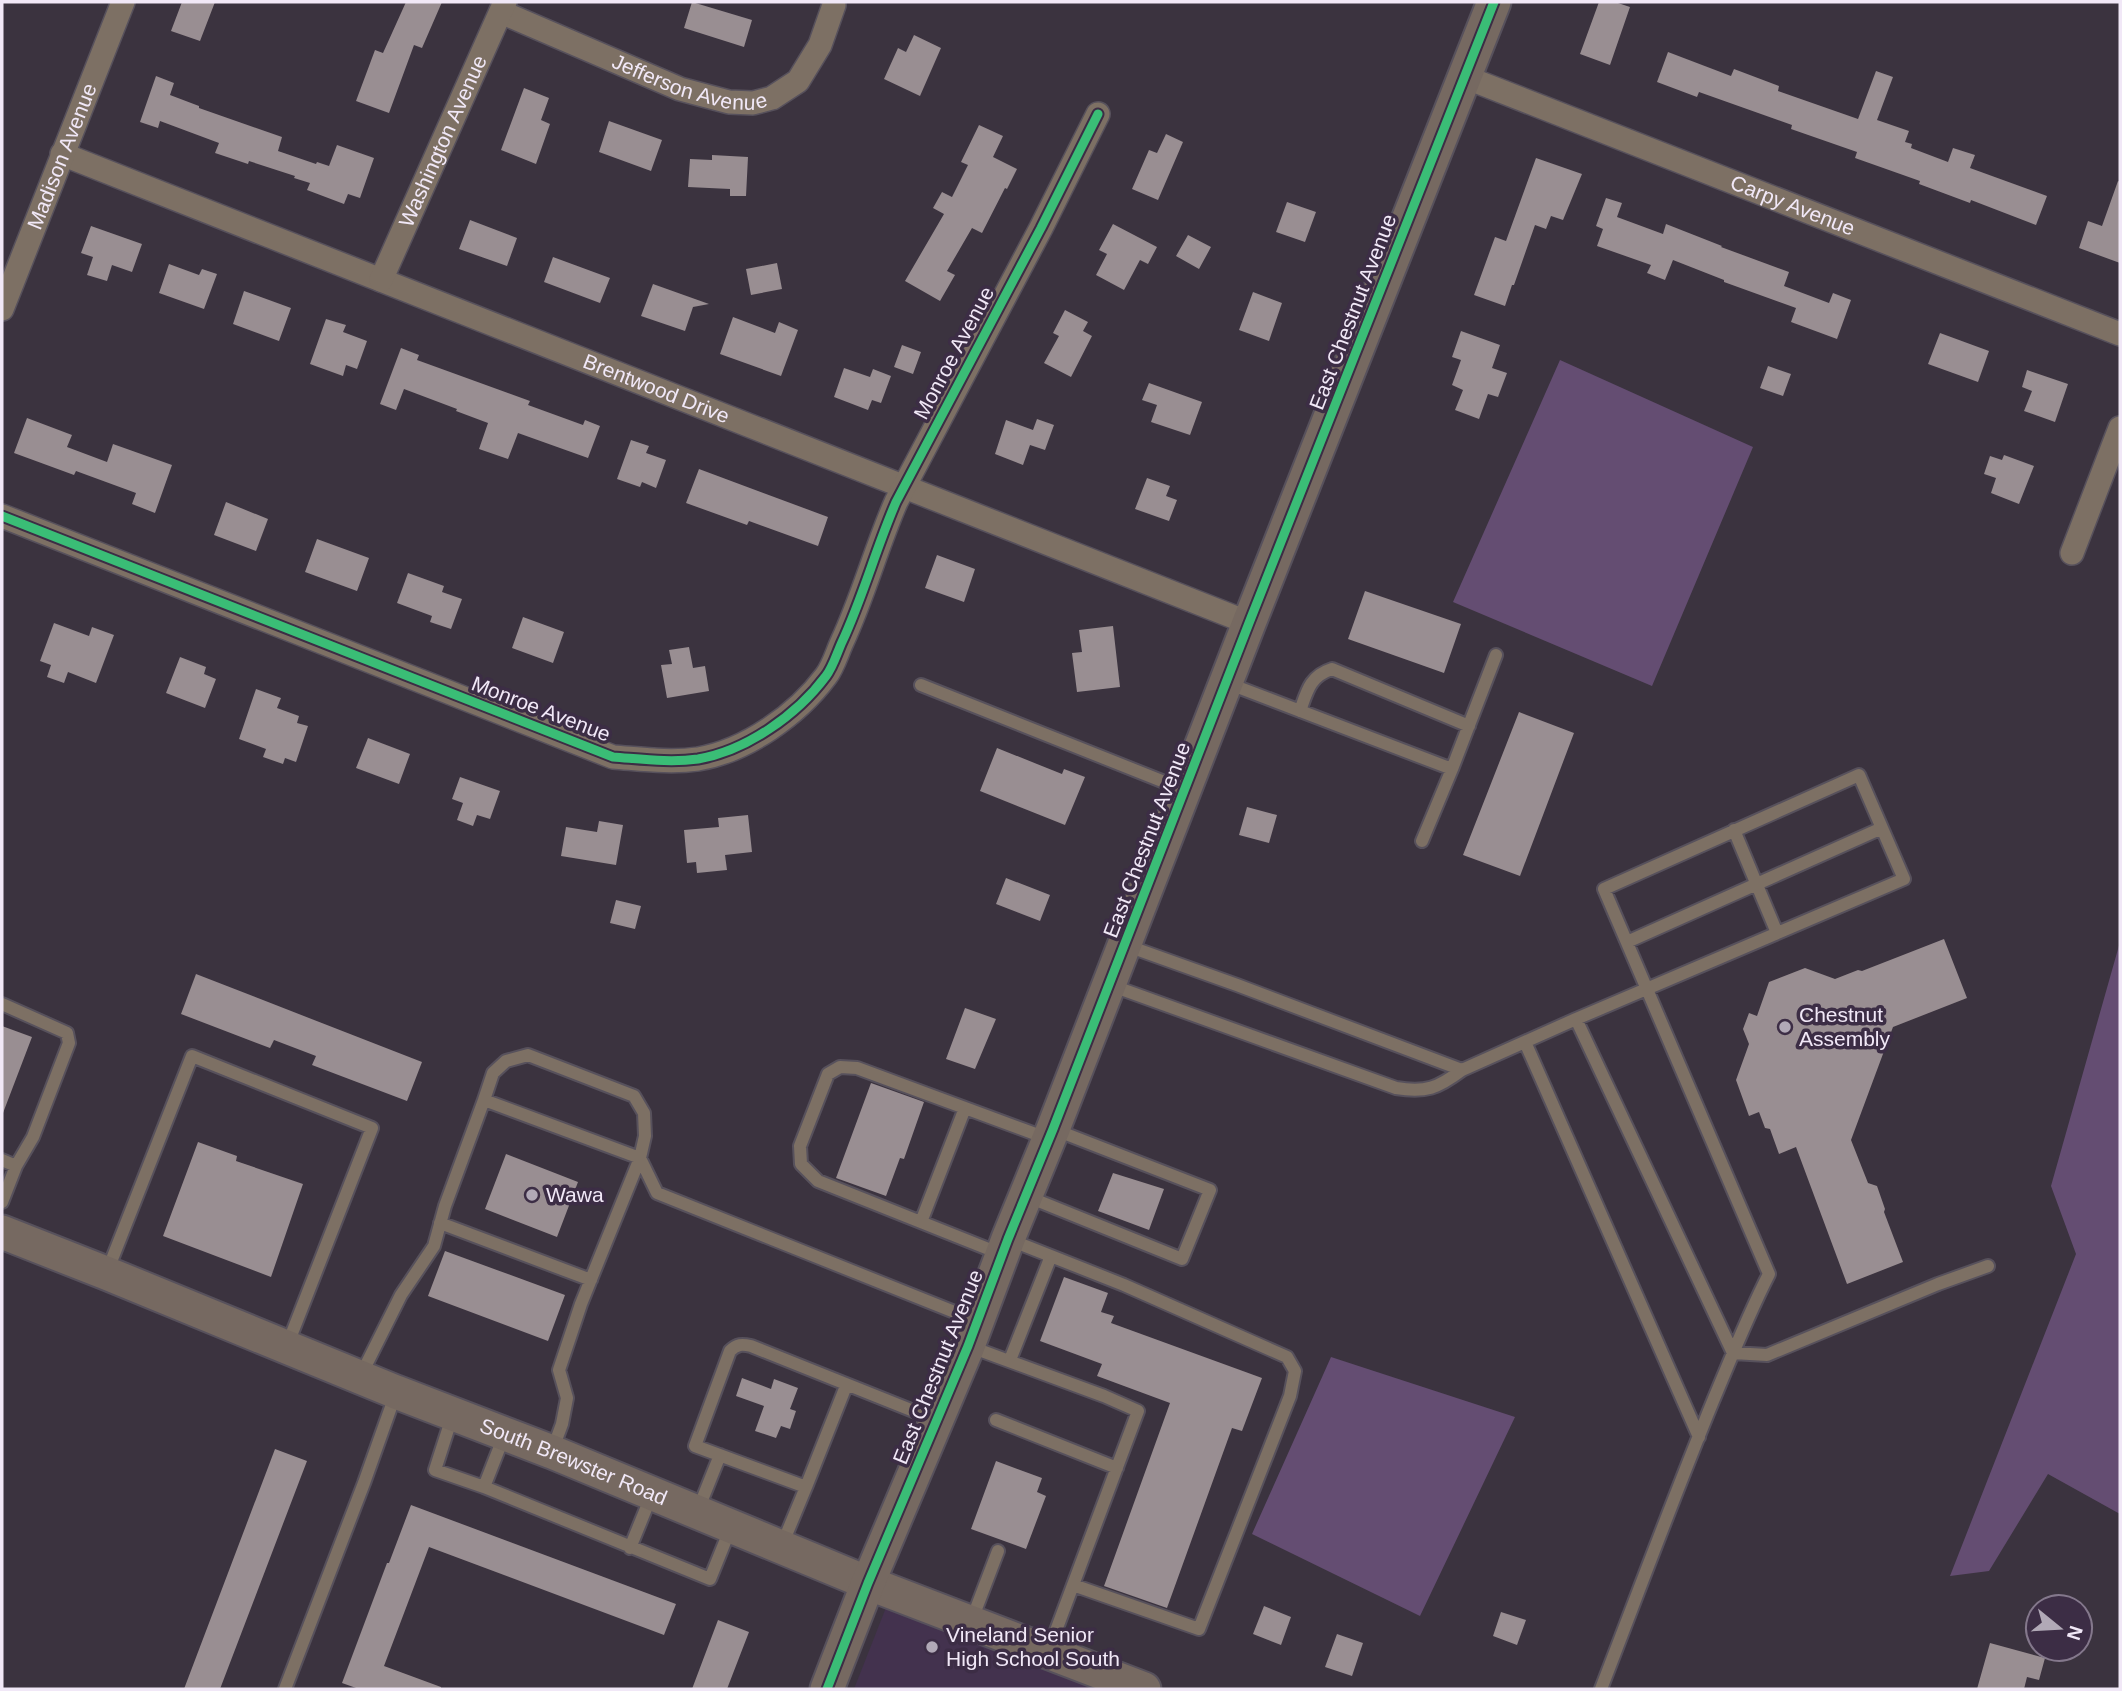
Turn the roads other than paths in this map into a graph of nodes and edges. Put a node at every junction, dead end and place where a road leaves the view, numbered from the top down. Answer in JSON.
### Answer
{"nodes":[{"id":1,"x":123,"y":2,"type":"edge"},
{"id":2,"x":1494,"y":2,"type":"edge"},
{"id":3,"x":834,"y":5,"type":"dead end"},
{"id":4,"x":503,"y":7,"type":"edge"},
{"id":5,"x":1465,"y":77,"type":"junction"},
{"id":6,"x":1098,"y":114,"type":"dead end"},
{"id":7,"x":62,"y":155,"type":"junction"},
{"id":8,"x":381,"y":280,"type":"junction"},
{"id":9,"x":2,"y":309,"type":"edge"},
{"id":10,"x":2120,"y":334,"type":"edge"},
{"id":11,"x":2120,"y":428,"type":"edge"},
{"id":12,"x":905,"y":486,"type":"junction"},
{"id":13,"x":2,"y":516,"type":"edge"},
{"id":14,"x":2072,"y":553,"type":"dead end"},
{"id":15,"x":1249,"y":623,"type":"junction"},
{"id":16,"x":1496,"y":655,"type":"dead end"},
{"id":17,"x":1227,"y":683,"type":"junction"},
{"id":18,"x":921,"y":685,"type":"dead end"},
{"id":19,"x":1300,"y":711,"type":"junction"},
{"id":20,"x":1469,"y":726,"type":"junction"},
{"id":21,"x":1452,"y":769,"type":"junction"},
{"id":22,"x":1186,"y":790,"type":"junction"},
{"id":23,"x":1882,"y":828,"type":"junction"},
{"id":24,"x":1734,"y":831,"type":"junction"},
{"id":25,"x":1422,"y":841,"type":"dead end"},
{"id":26,"x":1756,"y":884,"type":"junction"},
{"id":27,"x":1777,"y":933,"type":"junction"},
{"id":28,"x":1627,"y":942,"type":"junction"},
{"id":29,"x":1125,"y":945,"type":"junction"},
{"id":30,"x":1109,"y":985,"type":"junction"},
{"id":31,"x":1647,"y":989,"type":"junction"},
{"id":32,"x":2,"y":1004,"type":"edge"},
{"id":33,"x":1576,"y":1019,"type":"junction"},
{"id":34,"x":1525,"y":1042,"type":"junction"},
{"id":35,"x":1462,"y":1070,"type":"junction"},
{"id":36,"x":484,"y":1100,"type":"junction"},
{"id":37,"x":965,"y":1108,"type":"junction"},
{"id":38,"x":1051,"y":1135,"type":"junction"},
{"id":39,"x":640,"y":1158,"type":"junction"},
{"id":40,"x":2,"y":1160,"type":"edge"},
{"id":41,"x":16,"y":1166,"type":"junction"},
{"id":42,"x":1025,"y":1196,"type":"junction"},
{"id":43,"x":2,"y":1202,"type":"edge"},
{"id":44,"x":921,"y":1222,"type":"junction"},
{"id":45,"x":440,"y":1223,"type":"junction"},
{"id":46,"x":2,"y":1233,"type":"edge"},
{"id":47,"x":1005,"y":1247,"type":"junction"},
{"id":48,"x":1051,"y":1256,"type":"junction"},
{"id":49,"x":1988,"y":1266,"type":"dead end"},
{"id":50,"x":106,"y":1273,"type":"junction"},
{"id":51,"x":591,"y":1280,"type":"junction"},
{"id":52,"x":972,"y":1334,"type":"junction"},
{"id":53,"x":287,"y":1346,"type":"junction"},
{"id":54,"x":1733,"y":1353,"type":"junction"},
{"id":55,"x":1010,"y":1360,"type":"junction"},
{"id":56,"x":360,"y":1377,"type":"junction"},
{"id":57,"x":846,"y":1386,"type":"junction"},
{"id":58,"x":396,"y":1392,"type":"junction"},
{"id":59,"x":453,"y":1413,"type":"junction"},
{"id":60,"x":937,"y":1420,"type":"junction"},
{"id":61,"x":996,"y":1420,"type":"dead end"},
{"id":62,"x":505,"y":1433,"type":"junction"},
{"id":63,"x":1699,"y":1437,"type":"junction"},
{"id":64,"x":552,"y":1452,"type":"junction"},
{"id":65,"x":720,"y":1455,"type":"junction"},
{"id":66,"x":1117,"y":1468,"type":"junction"},
{"id":67,"x":806,"y":1487,"type":"junction"},
{"id":68,"x":484,"y":1488,"type":"junction"},
{"id":69,"x":652,"y":1493,"type":"junction"},
{"id":70,"x":697,"y":1512,"type":"junction"},
{"id":71,"x":732,"y":1526,"type":"junction"},
{"id":72,"x":781,"y":1546,"type":"junction"},
{"id":73,"x":630,"y":1548,"type":"junction"},
{"id":74,"x":998,"y":1551,"type":"dead end"},
{"id":75,"x":869,"y":1583,"type":"junction"},
{"id":76,"x":1073,"y":1585,"type":"junction"},
{"id":77,"x":971,"y":1622,"type":"junction"},
{"id":78,"x":1048,"y":1652,"type":"junction"},
{"id":79,"x":285,"y":1689,"type":"edge"},
{"id":80,"x":827,"y":1689,"type":"edge"},
{"id":81,"x":1144,"y":1689,"type":"edge"},
{"id":82,"x":1601,"y":1689,"type":"edge"}],
"edges":[{"from":1,"to":7,"type":"street","name":"Madison Avenue"},
{"from":2,"to":5,"type":"street","name":"East Chestnut Avenue"},
{"from":3,"to":4,"type":"street","name":"Jefferson Avenue"},
{"from":4,"to":8,"type":"street","name":"Washington Avenue"},
{"from":5,"to":10,"type":"street","name":"Carpy Avenue"},
{"from":5,"to":15,"type":"street","name":"East Chestnut Avenue"},
{"from":6,"to":12,"type":"street","name":"Monroe Avenue"},
{"from":7,"to":8,"type":"street","name":"Brentwood Drive"},
{"from":7,"to":9,"type":"street","name":"Madison Avenue"},
{"from":8,"to":12,"type":"street","name":"Brentwood Drive"},
{"from":11,"to":14,"type":"street"},
{"from":12,"to":13,"type":"street","name":"Monroe Avenue"},
{"from":12,"to":15,"type":"street","name":"Brentwood Drive"},
{"from":15,"to":17,"type":"street","name":"East Chestnut Avenue"},
{"from":16,"to":20,"type":"lane"},
{"from":17,"to":19,"type":"lane"},
{"from":17,"to":22,"type":"street","name":"East Chestnut Avenue"},
{"from":18,"to":22,"type":"lane"},
{"from":19,"to":20,"type":"lane"},
{"from":19,"to":21,"type":"lane"},
{"from":20,"to":21,"type":"lane"},
{"from":21,"to":25,"type":"lane"},
{"from":22,"to":29,"type":"street","name":"East Chestnut Avenue"},
{"from":23,"to":24,"type":"lane"},
{"from":23,"to":26,"type":"lane"},
{"from":23,"to":27,"type":"lane"},
{"from":24,"to":26,"type":"lane"},
{"from":24,"to":28,"type":"lane"},
{"from":26,"to":27,"type":"lane"},
{"from":26,"to":28,"type":"lane"},
{"from":27,"to":31,"type":"lane"},
{"from":28,"to":31,"type":"lane"},
{"from":29,"to":30,"type":"street","name":"East Chestnut Avenue"},
{"from":29,"to":35,"type":"lane"},
{"from":30,"to":35,"type":"lane"},
{"from":30,"to":38,"type":"street","name":"East Chestnut Avenue"},
{"from":31,"to":33,"type":"lane"},
{"from":31,"to":54,"type":"lane"},
{"from":32,"to":41,"type":"lane"},
{"from":33,"to":34,"type":"lane"},
{"from":33,"to":54,"type":"lane"},
{"from":34,"to":35,"type":"lane"},
{"from":34,"to":63,"type":"lane"},
{"from":36,"to":39,"type":"lane"},
{"from":36,"to":39,"type":"lane"},
{"from":36,"to":45,"type":"lane"},
{"from":37,"to":38,"type":"lane"},
{"from":37,"to":44,"type":"lane"},
{"from":37,"to":44,"type":"lane"},
{"from":38,"to":42,"type":"street","name":"East Chestnut Avenue"},
{"from":38,"to":42,"type":"lane"},
{"from":39,"to":51,"type":"lane"},
{"from":39,"to":52,"type":"lane"},
{"from":40,"to":41,"type":"lane"},
{"from":41,"to":43,"type":"lane"},
{"from":42,"to":47,"type":"street","name":"East Chestnut Avenue"},
{"from":44,"to":47,"type":"lane"},
{"from":45,"to":51,"type":"lane"},
{"from":45,"to":56,"type":"lane"},
{"from":46,"to":50,"type":"street","name":"South Brewster Road"},
{"from":47,"to":48,"type":"lane"},
{"from":47,"to":52,"type":"street","name":"East Chestnut Avenue"},
{"from":48,"to":55,"type":"lane"},
{"from":48,"to":76,"type":"lane"},
{"from":49,"to":54,"type":"lane"},
{"from":50,"to":53,"type":"street","name":"South Brewster Road"},
{"from":50,"to":53,"type":"lane"},
{"from":51,"to":64,"type":"lane"},
{"from":52,"to":55,"type":"lane"},
{"from":52,"to":60,"type":"street","name":"East Chestnut Avenue"},
{"from":53,"to":56,"type":"street","name":"South Brewster Road"},
{"from":54,"to":63,"type":"lane"},
{"from":55,"to":66,"type":"lane"},
{"from":56,"to":58,"type":"street","name":"South Brewster Road"},
{"from":57,"to":60,"type":"lane"},
{"from":57,"to":65,"type":"lane"},
{"from":57,"to":67,"type":"lane"},
{"from":58,"to":59,"type":"street","name":"South Brewster Road"},
{"from":58,"to":79,"type":"lane"},
{"from":59,"to":62,"type":"street","name":"South Brewster Road"},
{"from":59,"to":68,"type":"lane"},
{"from":60,"to":75,"type":"street","name":"East Chestnut Avenue"},
{"from":61,"to":66,"type":"lane"},
{"from":62,"to":64,"type":"street","name":"South Brewster Road"},
{"from":62,"to":68,"type":"lane"},
{"from":63,"to":82,"type":"lane"},
{"from":64,"to":69,"type":"street","name":"South Brewster Road"},
{"from":65,"to":67,"type":"lane"},
{"from":65,"to":70,"type":"lane"},
{"from":66,"to":76,"type":"lane"},
{"from":67,"to":72,"type":"lane"},
{"from":68,"to":73,"type":"lane"},
{"from":69,"to":70,"type":"street","name":"South Brewster Road"},
{"from":69,"to":73,"type":"lane"},
{"from":70,"to":71,"type":"street","name":"South Brewster Road"},
{"from":71,"to":72,"type":"street","name":"South Brewster Road"},
{"from":71,"to":73,"type":"lane"},
{"from":72,"to":75,"type":"street","name":"South Brewster Road"},
{"from":74,"to":77,"type":"lane"},
{"from":75,"to":77,"type":"street","name":"South Brewster Road"},
{"from":75,"to":80,"type":"street","name":"East Chestnut Avenue"},
{"from":76,"to":78,"type":"lane"},
{"from":77,"to":78,"type":"street","name":"South Brewster Road"},
{"from":78,"to":81,"type":"street","name":"South Brewster Road"}]}
